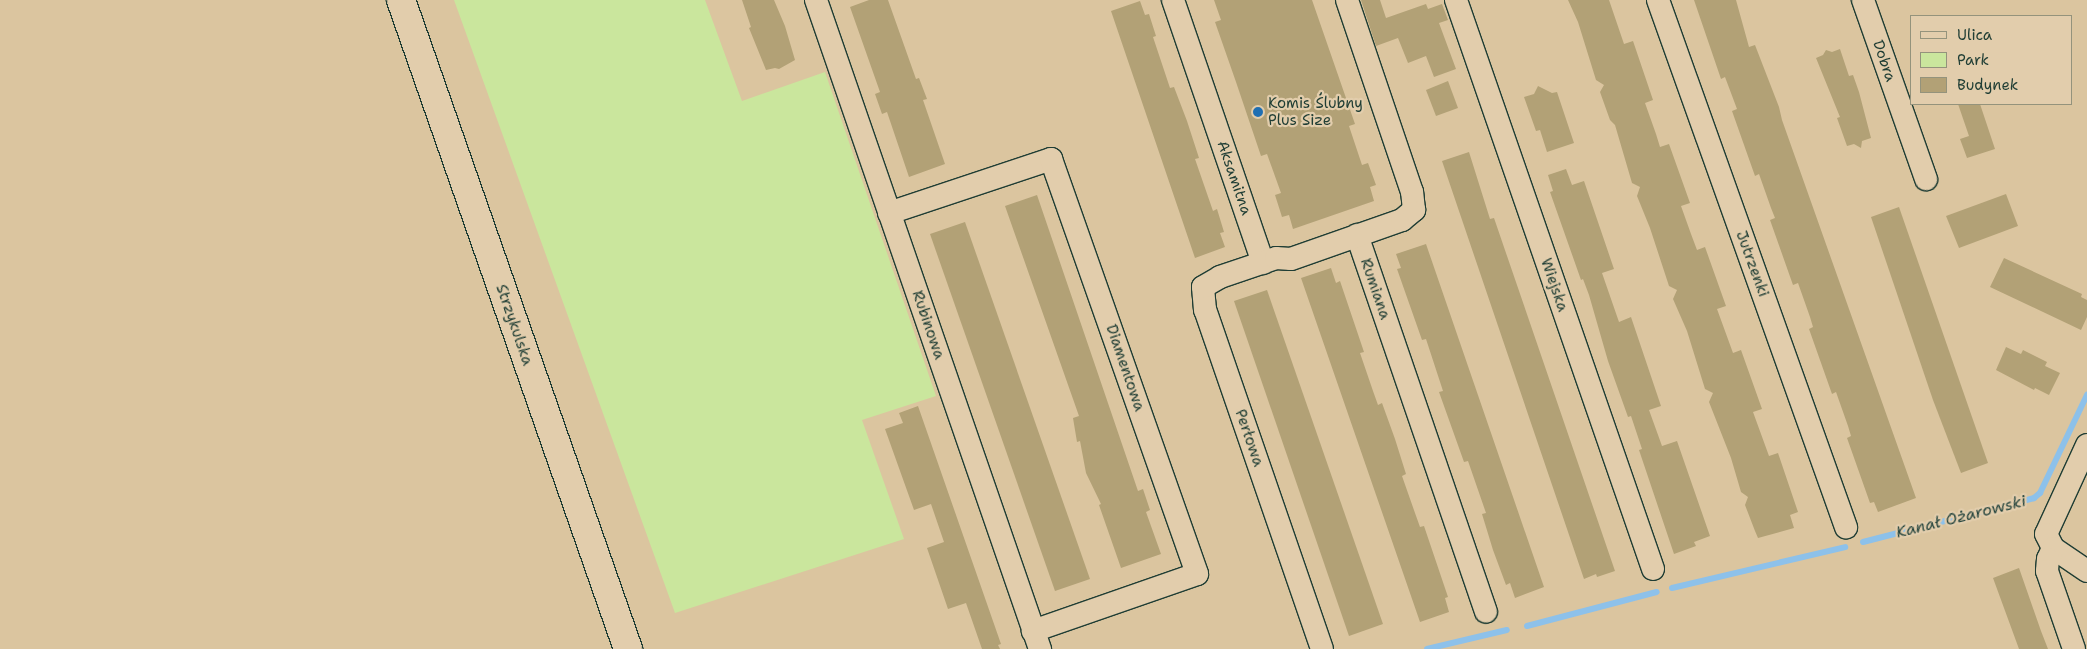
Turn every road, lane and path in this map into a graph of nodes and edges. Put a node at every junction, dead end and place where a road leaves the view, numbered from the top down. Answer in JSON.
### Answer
{"nodes":[{"id":1,"x":401,"y":0,"type":"edge"},
{"id":2,"x":816,"y":0,"type":"edge"},
{"id":3,"x":1173,"y":0,"type":"edge"},
{"id":4,"x":1347,"y":0,"type":"edge"},
{"id":5,"x":1456,"y":0,"type":"edge"},
{"id":6,"x":1658,"y":0,"type":"edge"},
{"id":7,"x":1863,"y":0,"type":"edge"},
{"id":8,"x":1926,"y":179,"type":"dead end"},
{"id":9,"x":889,"y":213,"type":"junction"},
{"id":10,"x":1356,"y":235,"type":"junction"},
{"id":11,"x":1263,"y":263,"type":"junction"},
{"id":12,"x":2087,"y":445,"type":"edge"},
{"id":13,"x":1846,"y":527,"type":"dead end"},
{"id":14,"x":2050,"y":543,"type":"junction"},
{"id":15,"x":1653,"y":569,"type":"dead end"},
{"id":16,"x":2087,"y":571,"type":"edge"},
{"id":17,"x":1486,"y":612,"type":"dead end"},
{"id":18,"x":1037,"y":640,"type":"edge"},
{"id":19,"x":628,"y":649,"type":"edge"},
{"id":20,"x":1322,"y":649,"type":"edge"},
{"id":21,"x":2074,"y":649,"type":"edge"}],
"edges":[{"from":1,"to":19,"type":"street","name":"Strzykulska"},
{"from":2,"to":9,"type":"street","name":"Rubinowa"},
{"from":3,"to":11,"type":"street","name":"Aksamitna"},
{"from":4,"to":10,"type":"street"},
{"from":5,"to":15,"type":"street","name":"Wiejska"},
{"from":6,"to":13,"type":"street","name":"Jutrzenki"},
{"from":7,"to":8,"type":"street","name":"Dobra"},
{"from":9,"to":18,"type":"street","name":"Rubinowa"},
{"from":9,"to":18,"type":"street","name":"Diamentowa"},
{"from":10,"to":11,"type":"street"},
{"from":10,"to":17,"type":"street","name":"Rumiana"},
{"from":11,"to":20,"type":"street","name":"Perłowa"},
{"from":12,"to":14,"type":"street"},
{"from":14,"to":16,"type":"street"},
{"from":14,"to":21,"type":"street"}]}
